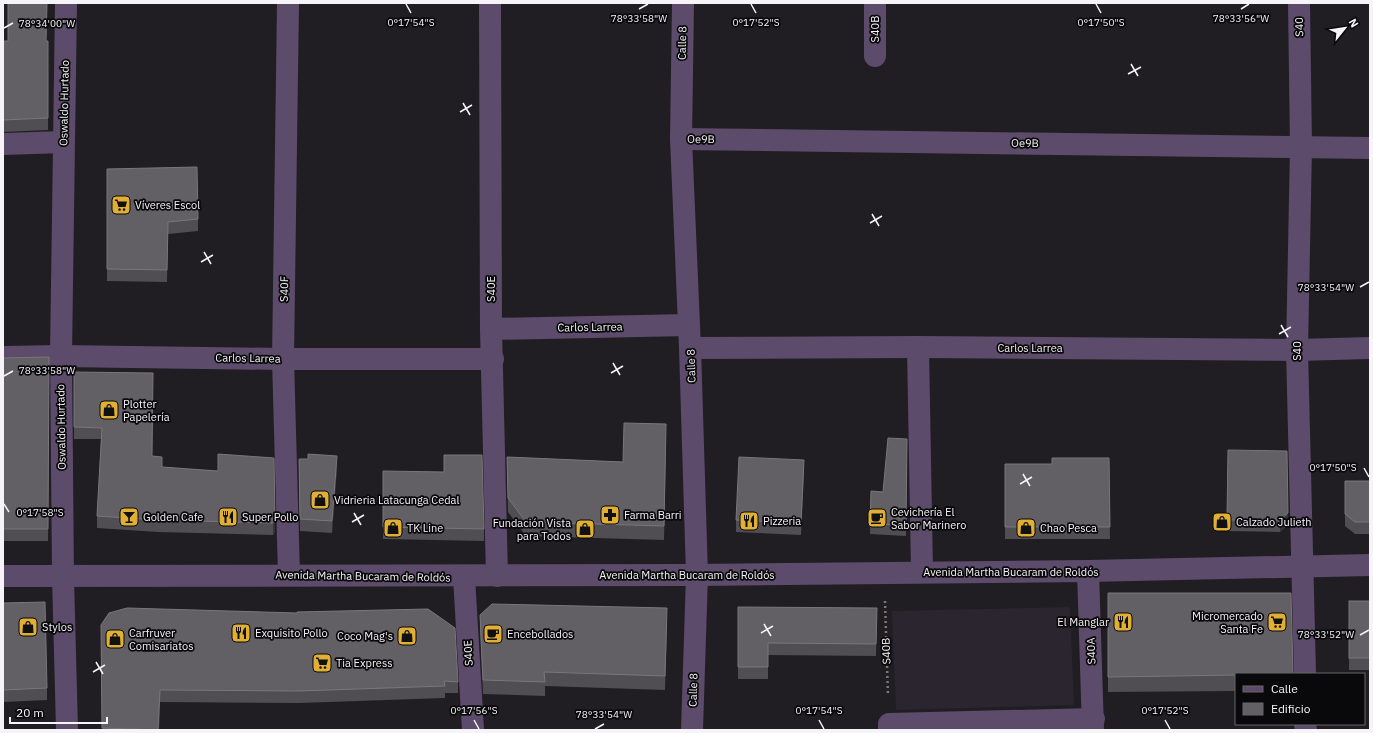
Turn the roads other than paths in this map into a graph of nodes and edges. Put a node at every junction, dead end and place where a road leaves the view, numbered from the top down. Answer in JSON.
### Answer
{"nodes":[{"id":1,"x":66,"y":3,"type":"edge"},
{"id":2,"x":288,"y":3,"type":"edge"},
{"id":3,"x":490,"y":3,"type":"edge"},
{"id":4,"x":683,"y":3,"type":"edge"},
{"id":5,"x":875,"y":3,"type":"edge"},
{"id":6,"x":1299,"y":3,"type":"edge"},
{"id":7,"x":874,"y":56,"type":"dead end"},
{"id":8,"x":681,"y":139,"type":"junction"},
{"id":9,"x":64,"y":142,"type":"junction"},
{"id":10,"x":3,"y":144,"type":"edge"},
{"id":11,"x":1301,"y":147,"type":"junction"},
{"id":12,"x":1370,"y":148,"type":"edge"},
{"id":13,"x":688,"y":325,"type":"junction"},
{"id":14,"x":491,"y":329,"type":"junction"},
{"id":15,"x":918,"y":347,"type":"junction"},
{"id":16,"x":690,"y":348,"type":"junction"},
{"id":17,"x":1370,"y":348,"type":"edge"},
{"id":18,"x":1297,"y":350,"type":"junction"},
{"id":19,"x":61,"y":356,"type":"junction"},
{"id":20,"x":3,"y":357,"type":"edge"},
{"id":21,"x":283,"y":359,"type":"junction"},
{"id":22,"x":493,"y":359,"type":"junction"},
{"id":23,"x":1370,"y":565,"type":"edge"},
{"id":24,"x":1303,"y":566,"type":"junction"},
{"id":25,"x":1088,"y":571,"type":"junction"},
{"id":26,"x":922,"y":572,"type":"junction"},
{"id":27,"x":289,"y":574,"type":"junction"},
{"id":28,"x":697,"y":575,"type":"junction"},
{"id":29,"x":3,"y":576,"type":"edge"},
{"id":30,"x":497,"y":576,"type":"junction"},
{"id":31,"x":63,"y":577,"type":"junction"},
{"id":32,"x":464,"y":577,"type":"junction"},
{"id":33,"x":1305,"y":673,"type":"edge"},
{"id":34,"x":1094,"y":725,"type":"edge"},
{"id":35,"x":889,"y":727,"type":"edge"},
{"id":36,"x":67,"y":730,"type":"edge"},
{"id":37,"x":473,"y":730,"type":"edge"},
{"id":38,"x":692,"y":730,"type":"edge"}],
"edges":[{"from":1,"to":9,"type":"street","name":"Oswaldo Hurtado"},
{"from":2,"to":21,"type":"street","name":"S40F"},
{"from":3,"to":14,"type":"street","name":"S40E"},
{"from":4,"to":8,"type":"street","name":"Calle 8"},
{"from":5,"to":7,"type":"street","name":"S40B"},
{"from":6,"to":11,"type":"street","name":"S40"},
{"from":8,"to":11,"type":"street","name":"Oe9B"},
{"from":8,"to":13,"type":"street","name":"Calle 8"},
{"from":9,"to":10,"type":"street"},
{"from":9,"to":19,"type":"street","name":"Oswaldo Hurtado"},
{"from":11,"to":12,"type":"street","name":"Oe9B"},
{"from":11,"to":18,"type":"street","name":"S40"},
{"from":13,"to":14,"type":"street","name":"Carlos Larrea"},
{"from":13,"to":16,"type":"street","name":"Calle 8"},
{"from":14,"to":22,"type":"street","name":"S40E"},
{"from":15,"to":16,"type":"street","name":"Carlos Larrea"},
{"from":15,"to":18,"type":"street","name":"Carlos Larrea"},
{"from":15,"to":26,"type":"street"},
{"from":16,"to":28,"type":"street","name":"Calle 8"},
{"from":17,"to":18,"type":"street","name":"Carlos Larrea"},
{"from":18,"to":24,"type":"street","name":"S40"},
{"from":19,"to":20,"type":"street","name":"Carlos Larrea"},
{"from":19,"to":21,"type":"street","name":"Carlos Larrea"},
{"from":19,"to":31,"type":"street","name":"Oswaldo Hurtado"},
{"from":21,"to":22,"type":"street","name":"Carlos Larrea"},
{"from":21,"to":27,"type":"street","name":"S40F"},
{"from":22,"to":30,"type":"street","name":"S40E"},
{"from":23,"to":24,"type":"street","name":"Avenida Martha Bucaram de Roldós"},
{"from":24,"to":25,"type":"street","name":"Avenida Martha Bucaram de Roldós"},
{"from":24,"to":33,"type":"street","name":"S40"},
{"from":25,"to":26,"type":"street","name":"Avenida Martha Bucaram de Roldós"},
{"from":25,"to":34,"type":"street","name":"S40A"},
{"from":26,"to":28,"type":"street","name":"Avenida Martha Bucaram de Roldós"},
{"from":27,"to":31,"type":"street","name":"Avenida Martha Bucaram de Roldós"},
{"from":27,"to":32,"type":"street","name":"Avenida Martha Bucaram de Roldós"},
{"from":28,"to":30,"type":"street","name":"Avenida Martha Bucaram de Roldós"},
{"from":28,"to":38,"type":"street","name":"Calle 8"},
{"from":29,"to":31,"type":"street","name":"Avenida Martha Bucaram de Roldós"},
{"from":30,"to":32,"type":"street","name":"Avenida Martha Bucaram de Roldós"},
{"from":31,"to":36,"type":"street","name":"Oswaldo Hurtado"},
{"from":32,"to":37,"type":"street","name":"S40E"},
{"from":34,"to":35,"type":"street"}]}
